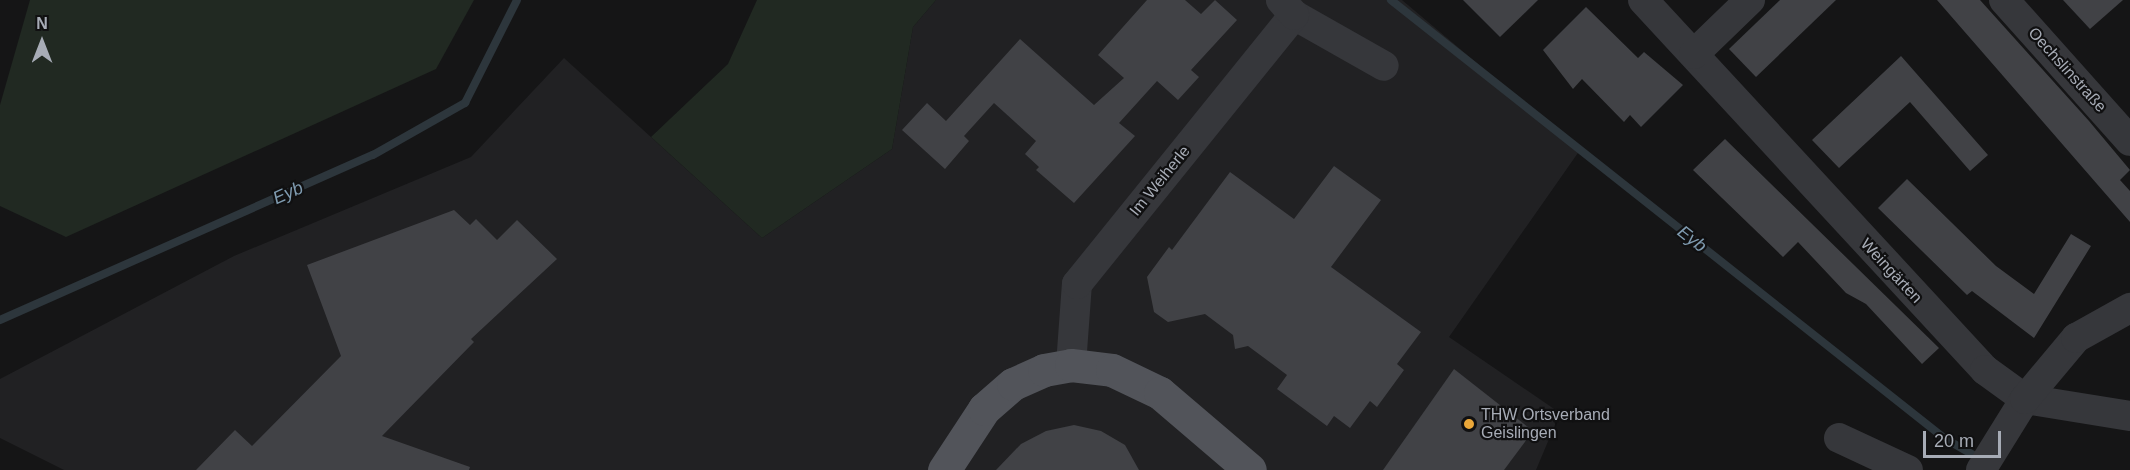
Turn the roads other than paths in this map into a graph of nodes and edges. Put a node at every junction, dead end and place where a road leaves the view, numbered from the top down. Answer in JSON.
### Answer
{"nodes":[{"id":1,"x":1642,"y":0,"type":"edge"},
{"id":2,"x":1750,"y":0,"type":"edge"},
{"id":3,"x":2004,"y":0,"type":"edge"},
{"id":4,"x":1287,"y":8,"type":"edge"},
{"id":5,"x":1694,"y":54,"type":"junction"},
{"id":6,"x":1384,"y":66,"type":"dead end"},
{"id":7,"x":2130,"y":141,"type":"edge"},
{"id":8,"x":2130,"y":308,"type":"edge"},
{"id":9,"x":1071,"y":364,"type":"junction"},
{"id":10,"x":2019,"y":410,"type":"junction"},
{"id":11,"x":2130,"y":416,"type":"edge"},
{"id":12,"x":1839,"y":438,"type":"dead end"},
{"id":13,"x":944,"y":470,"type":"edge"},
{"id":14,"x":1250,"y":470,"type":"edge"},
{"id":15,"x":1908,"y":470,"type":"edge"},
{"id":16,"x":1981,"y":470,"type":"edge"}],
"edges":[{"from":1,"to":5,"type":"street","name":"Weingärten"},
{"from":2,"to":5,"type":"street"},
{"from":3,"to":7,"type":"street","name":"Oechslinstraße"},
{"from":4,"to":6,"type":"street","name":"Im Weiherle"},
{"from":4,"to":9,"type":"street","name":"Im Weiherle"},
{"from":5,"to":10,"type":"street","name":"Weingärten"},
{"from":8,"to":10,"type":"street"},
{"from":9,"to":13,"type":"main road"},
{"from":9,"to":14,"type":"main road"},
{"from":10,"to":11,"type":"street","name":"Weingärten"},
{"from":10,"to":16,"type":"street"},
{"from":12,"to":15,"type":"street"}]}
